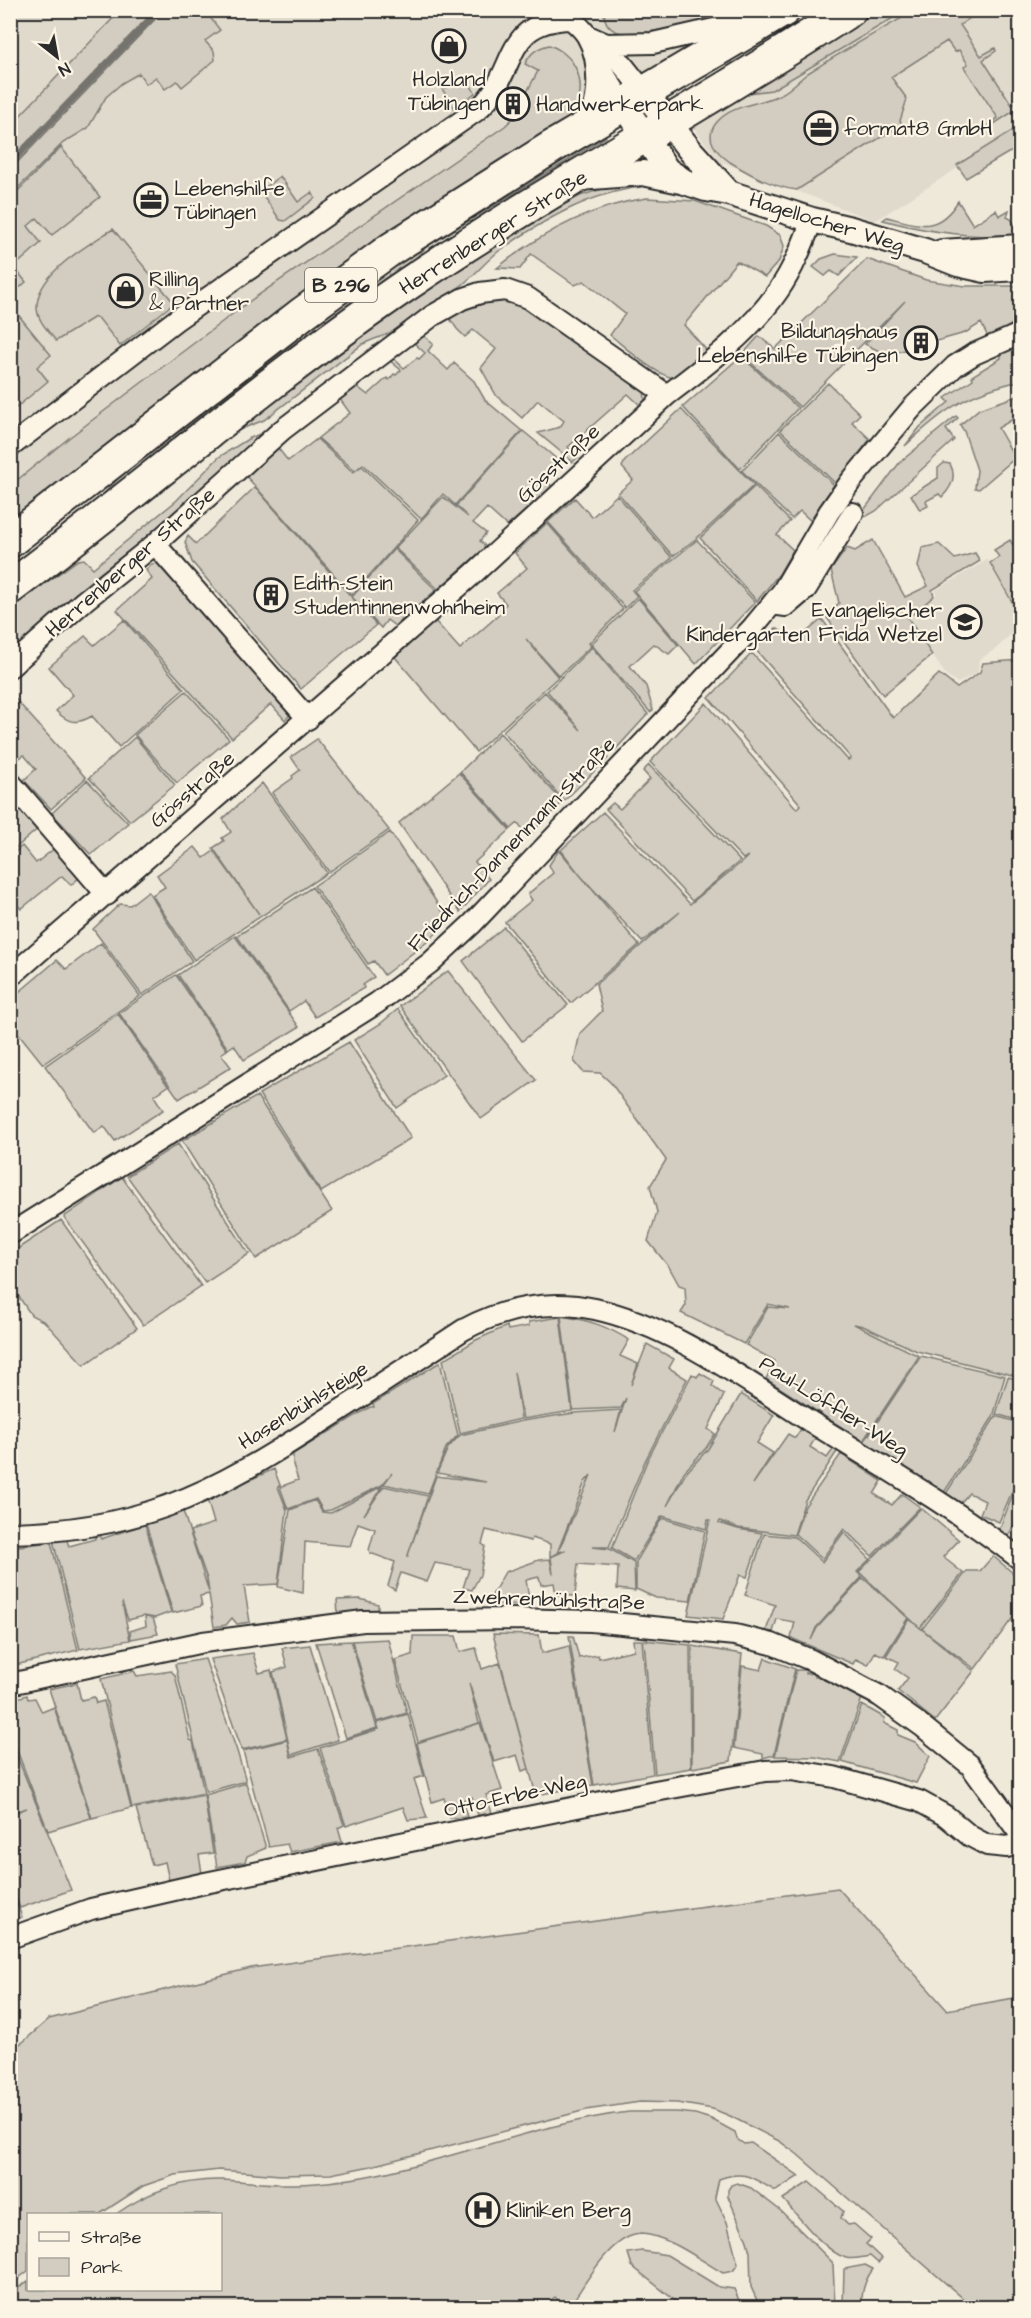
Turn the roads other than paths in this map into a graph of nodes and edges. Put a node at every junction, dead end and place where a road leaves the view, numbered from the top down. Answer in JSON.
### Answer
{"nodes":[{"id":1,"x":850,"y":10,"type":"edge"},
{"id":2,"x":781,"y":12,"type":"edge"},
{"id":3,"x":575,"y":15,"type":"edge"},
{"id":4,"x":596,"y":47,"type":"junction"},
{"id":5,"x":635,"y":99,"type":"junction"},
{"id":6,"x":657,"y":130,"type":"junction"},
{"id":7,"x":580,"y":131,"type":"junction"},
{"id":8,"x":577,"y":178,"type":"junction"},
{"id":9,"x":685,"y":182,"type":"junction"},
{"id":10,"x":729,"y":193,"type":"junction"},
{"id":11,"x":812,"y":220,"type":"junction"},
{"id":12,"x":1020,"y":247,"type":"edge"},
{"id":13,"x":925,"y":251,"type":"junction"},
{"id":14,"x":1020,"y":268,"type":"edge"},
{"id":15,"x":1020,"y":334,"type":"edge"},
{"id":16,"x":667,"y":395,"type":"junction"},
{"id":17,"x":10,"y":447,"type":"edge"},
{"id":18,"x":853,"y":513,"type":"dead end"},
{"id":19,"x":10,"y":541,"type":"edge"},
{"id":20,"x":155,"y":543,"type":"junction"},
{"id":21,"x":10,"y":588,"type":"edge"},
{"id":22,"x":772,"y":604,"type":"junction"},
{"id":23,"x":10,"y":667,"type":"edge"},
{"id":24,"x":308,"y":719,"type":"junction"},
{"id":25,"x":10,"y":782,"type":"edge"},
{"id":26,"x":107,"y":895,"type":"junction"},
{"id":27,"x":10,"y":977,"type":"edge"},
{"id":28,"x":10,"y":1234,"type":"edge"},
{"id":29,"x":611,"y":1313,"type":"joint"},
{"id":30,"x":10,"y":1533,"type":"edge"},
{"id":31,"x":1020,"y":1559,"type":"edge"},
{"id":32,"x":10,"y":1684,"type":"edge"},
{"id":33,"x":1020,"y":1834,"type":"edge"},
{"id":34,"x":1020,"y":1843,"type":"edge"},
{"id":35,"x":10,"y":1938,"type":"edge"}],
"edges":[{"from":1,"to":6,"type":"main road","name":"Herrenberger Straße","number":"B 296"},
{"from":2,"to":4,"type":"street"},
{"from":2,"to":5,"type":"main road","name":"Herrenberger Straße","number":"B 296"},
{"from":3,"to":4,"type":"street"},
{"from":3,"to":17,"type":"street"},
{"from":4,"to":5,"type":"street"},
{"from":4,"to":7,"type":"street"},
{"from":5,"to":6,"type":"street","name":"Hagellocher Weg"},
{"from":5,"to":7,"type":"main road","name":"Herrenberger Straße","number":"B 296"},
{"from":6,"to":8,"type":"main road","name":"Herrenberger Straße","number":"B 296"},
{"from":6,"to":9,"type":"street","name":"Hagellocher Weg"},
{"from":6,"to":10,"type":"street","name":"Hagellocher Weg"},
{"from":7,"to":19,"type":"main road","name":"Herrenberger Straße","number":"B 296"},
{"from":8,"to":9,"type":"street"},
{"from":8,"to":21,"type":"main road","name":"Herrenberger Straße","number":"B 296"},
{"from":9,"to":10,"type":"street","name":"Hagellocher Weg"},
{"from":10,"to":11,"type":"street","name":"Hagellocher Weg"},
{"from":11,"to":13,"type":"street","name":"Hagellocher Weg"},
{"from":11,"to":16,"type":"street","name":"Gösstraße"},
{"from":12,"to":13,"type":"street","name":"Hagellocher Weg"},
{"from":13,"to":14,"type":"street","name":"Hagellocher Weg"},
{"from":15,"to":22,"type":"street","name":"Friedrich-Dannenmann-Straße"},
{"from":16,"to":20,"type":"street","name":"Herrenberger Straße"},
{"from":16,"to":24,"type":"street","name":"Gösstraße"},
{"from":18,"to":22,"type":"street"},
{"from":20,"to":23,"type":"street","name":"Herrenberger Straße"},
{"from":20,"to":24,"type":"street"},
{"from":22,"to":28,"type":"street","name":"Friedrich-Dannenmann-Straße"},
{"from":24,"to":26,"type":"street","name":"Gösstraße"},
{"from":25,"to":26,"type":"street"},
{"from":26,"to":27,"type":"street","name":"Gösstraße"},
{"from":29,"to":30,"type":"street","name":"Hasenbühlsteige"},
{"from":29,"to":31,"type":"street","name":"Paul-Löffler-Weg"},
{"from":32,"to":33,"type":"street","name":"Zwehrenbühlstraße"},
{"from":34,"to":35,"type":"street","name":"Otto-Erbe-Weg"}]}
